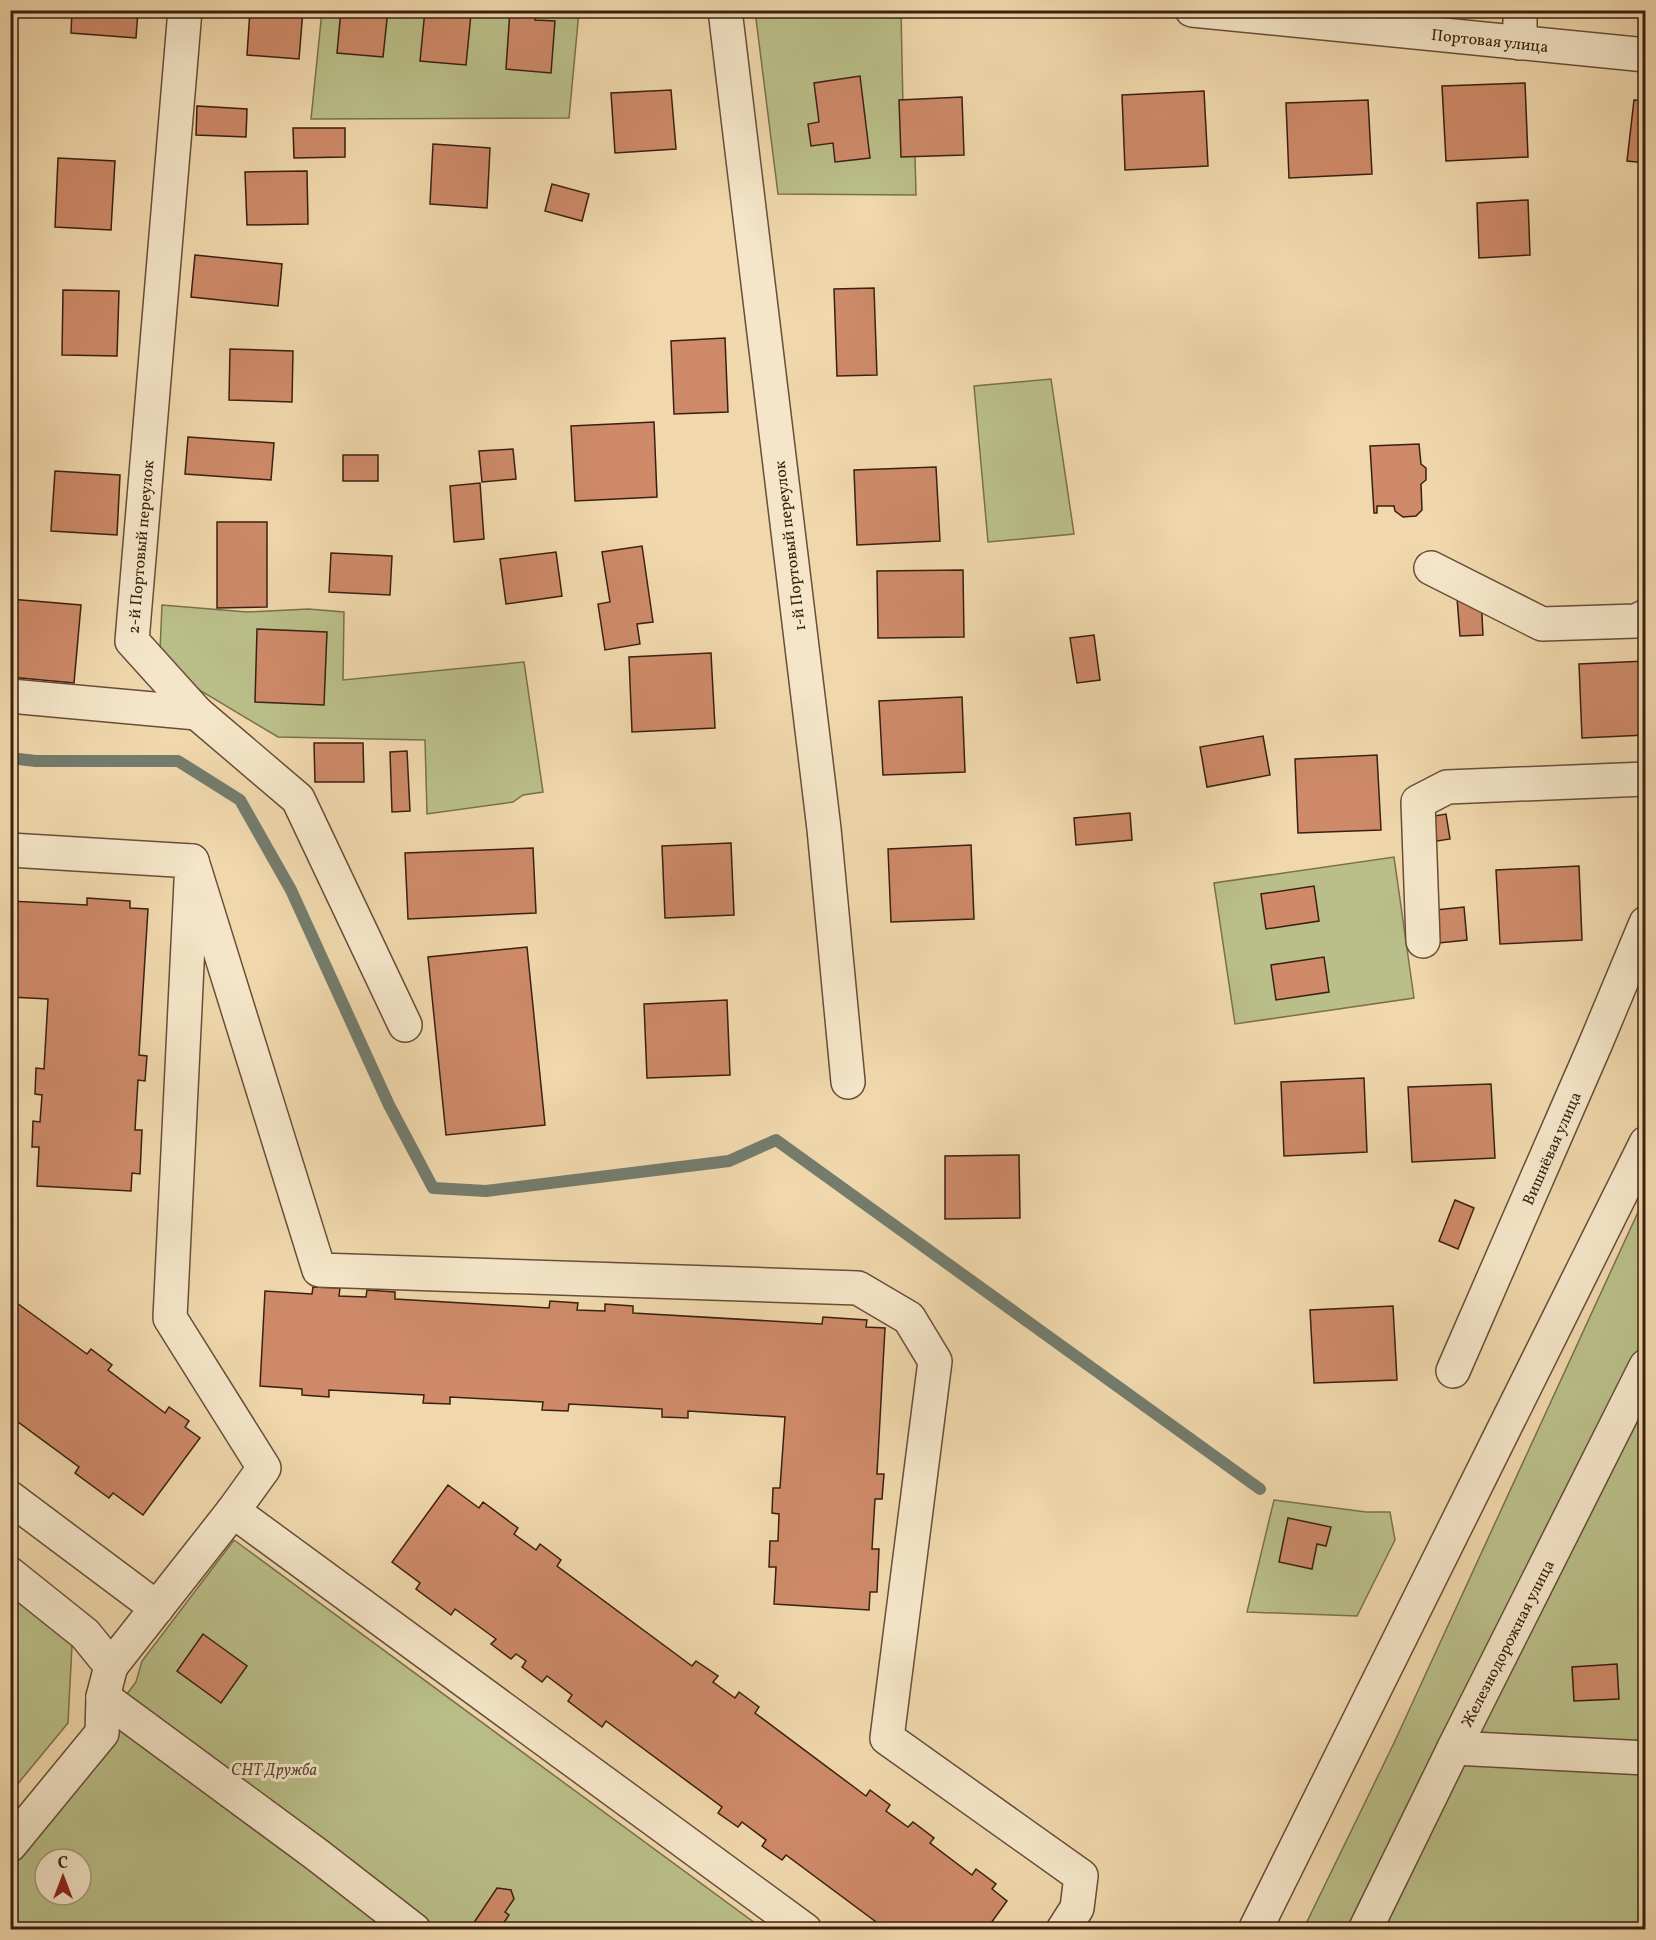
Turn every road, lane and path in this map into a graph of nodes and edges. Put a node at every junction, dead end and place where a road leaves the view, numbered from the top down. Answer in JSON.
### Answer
{"nodes":[{"id":1,"x":185,"y":10,"type":"edge"},
{"id":2,"x":725,"y":10,"type":"edge"},
{"id":3,"x":1192,"y":10,"type":"edge"},
{"id":4,"x":1520,"y":10,"type":"edge"},
{"id":5,"x":1520,"y":43,"type":"junction"},
{"id":6,"x":1646,"y":55,"type":"edge"},
{"id":7,"x":1431,"y":568,"type":"dead end"},
{"id":8,"x":1646,"y":616,"type":"edge"},
{"id":9,"x":10,"y":696,"type":"edge"},
{"id":10,"x":197,"y":713,"type":"junction"},
{"id":11,"x":1646,"y":779,"type":"edge"},
{"id":12,"x":10,"y":850,"type":"edge"},
{"id":13,"x":192,"y":861,"type":"junction"},
{"id":14,"x":1646,"y":923,"type":"edge"},
{"id":15,"x":1423,"y":941,"type":"dead end"},
{"id":16,"x":405,"y":1025,"type":"dead end"},
{"id":17,"x":848,"y":1082,"type":"dead end"},
{"id":18,"x":1646,"y":1143,"type":"edge"},
{"id":19,"x":1646,"y":1366,"type":"edge"},
{"id":20,"x":1453,"y":1371,"type":"dead end"},
{"id":21,"x":10,"y":1498,"type":"edge"},
{"id":22,"x":233,"y":1511,"type":"junction"},
{"id":23,"x":10,"y":1574,"type":"edge"},
{"id":24,"x":157,"y":1608,"type":"junction"},
{"id":25,"x":111,"y":1666,"type":"junction"},
{"id":26,"x":102,"y":1697,"type":"junction"},
{"id":27,"x":1454,"y":1748,"type":"junction"},
{"id":28,"x":1646,"y":1758,"type":"edge"},
{"id":29,"x":10,"y":1845,"type":"edge"},
{"id":30,"x":414,"y":1929,"type":"edge"},
{"id":31,"x":805,"y":1929,"type":"edge"},
{"id":32,"x":1064,"y":1929,"type":"edge"},
{"id":33,"x":1255,"y":1929,"type":"edge"},
{"id":34,"x":1365,"y":1929,"type":"edge"}],
"edges":[{"from":1,"to":10,"type":"street","name":"2-й Портовый переулок"},
{"from":2,"to":17,"type":"street","name":"1-й Портовый переулок"},
{"from":3,"to":5,"type":"street","name":"Портовая улица"},
{"from":4,"to":5,"type":"street"},
{"from":5,"to":6,"type":"street","name":"Портовая улица"},
{"from":7,"to":8,"type":"street"},
{"from":9,"to":10,"type":"street"},
{"from":10,"to":16,"type":"street","name":"2-й Портовый переулок"},
{"from":11,"to":15,"type":"street"},
{"from":12,"to":13,"type":"street"},
{"from":13,"to":22,"type":"street"},
{"from":13,"to":32,"type":"street"},
{"from":14,"to":20,"type":"street","name":"Вишнёвая улица"},
{"from":18,"to":33,"type":"street"},
{"from":19,"to":27,"type":"street","name":"Железнодорожная улица"},
{"from":21,"to":24,"type":"street"},
{"from":22,"to":24,"type":"street"},
{"from":22,"to":31,"type":"street"},
{"from":23,"to":25,"type":"street"},
{"from":24,"to":25,"type":"street"},
{"from":25,"to":26,"type":"street"},
{"from":26,"to":29,"type":"street"},
{"from":26,"to":30,"type":"street"},
{"from":27,"to":28,"type":"street","name":"Железнодорожная улица"},
{"from":27,"to":34,"type":"street"}]}
